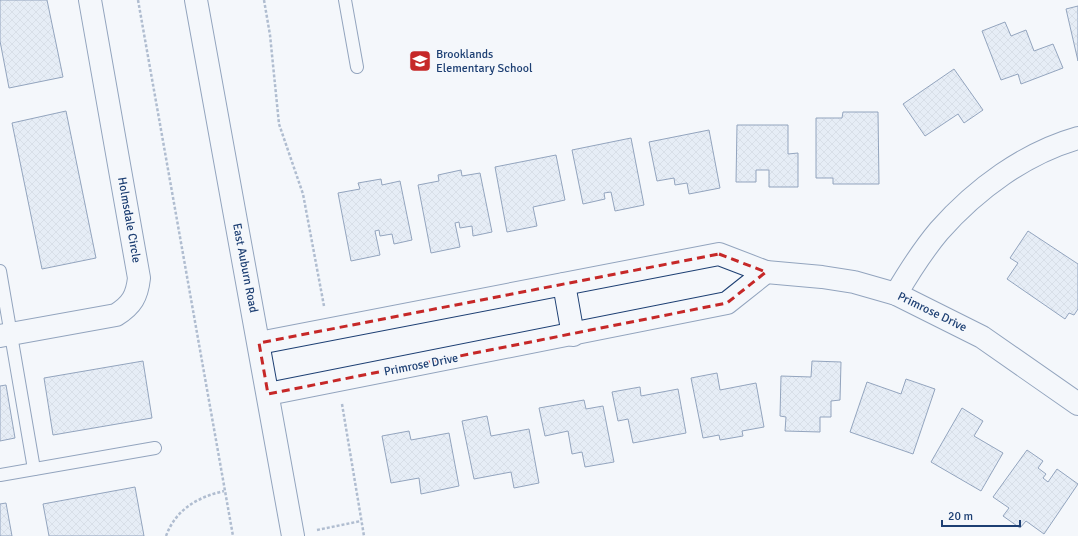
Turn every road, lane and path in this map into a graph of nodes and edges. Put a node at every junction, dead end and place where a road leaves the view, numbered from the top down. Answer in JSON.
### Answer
{"nodes":[{"id":1,"x":90,"y":0,"type":"edge"},
{"id":2,"x":138,"y":0,"type":"edge"},
{"id":3,"x":196,"y":0,"type":"edge"},
{"id":4,"x":264,"y":0,"type":"edge"},
{"id":5,"x":345,"y":0,"type":"edge"},
{"id":6,"x":357,"y":67,"type":"dead end"},
{"id":7,"x":1078,"y":138,"type":"edge"},
{"id":8,"x":0,"y":271,"type":"edge"},
{"id":9,"x":766,"y":272,"type":"junction"},
{"id":10,"x":564,"y":284,"type":"junction"},
{"id":11,"x":896,"y":294,"type":"junction"},
{"id":12,"x":324,"y":307,"type":"dead end"},
{"id":13,"x":6,"y":335,"type":"edge"},
{"id":14,"x":573,"y":335,"type":"junction"},
{"id":15,"x":259,"y":343,"type":"junction"},
{"id":16,"x":268,"y":394,"type":"junction"},
{"id":17,"x":341,"y":398,"type":"dead end"},
{"id":18,"x":1078,"y":404,"type":"edge"},
{"id":19,"x":155,"y":448,"type":"dead end"},
{"id":20,"x":34,"y":469,"type":"junction"},
{"id":21,"x":0,"y":475,"type":"edge"},
{"id":22,"x":225,"y":491,"type":"junction"},
{"id":23,"x":361,"y":521,"type":"junction"},
{"id":24,"x":330,"y":527,"type":"dead end"},
{"id":25,"x":166,"y":536,"type":"edge"},
{"id":26,"x":233,"y":536,"type":"edge"},
{"id":27,"x":293,"y":536,"type":"edge"},
{"id":28,"x":364,"y":536,"type":"edge"}],
"edges":[{"from":1,"to":13,"type":"street","name":"Holmsdale Circle"},
{"from":2,"to":22,"type":"path"},
{"from":3,"to":15,"type":"street","name":"East Auburn Road"},
{"from":4,"to":12,"type":"path"},
{"from":5,"to":6,"type":"lane"},
{"from":7,"to":11,"type":"street"},
{"from":8,"to":13,"type":"lane"},
{"from":9,"to":10,"type":"street","name":"Primrose Drive"},
{"from":9,"to":11,"type":"street","name":"Primrose Drive"},
{"from":9,"to":14,"type":"street","name":"Primrose Drive"},
{"from":10,"to":14,"type":"street"},
{"from":10,"to":15,"type":"street","name":"Primrose Drive"},
{"from":11,"to":18,"type":"street","name":"Primrose Drive"},
{"from":13,"to":20,"type":"lane"},
{"from":14,"to":16,"type":"street","name":"Primrose Drive"},
{"from":15,"to":16,"type":"street","name":"East Auburn Road"},
{"from":16,"to":27,"type":"street","name":"East Auburn Road"},
{"from":17,"to":23,"type":"path"},
{"from":19,"to":20,"type":"lane"},
{"from":20,"to":21,"type":"lane"},
{"from":22,"to":25,"type":"path"},
{"from":22,"to":26,"type":"path"},
{"from":23,"to":24,"type":"path"},
{"from":23,"to":28,"type":"path"}]}
